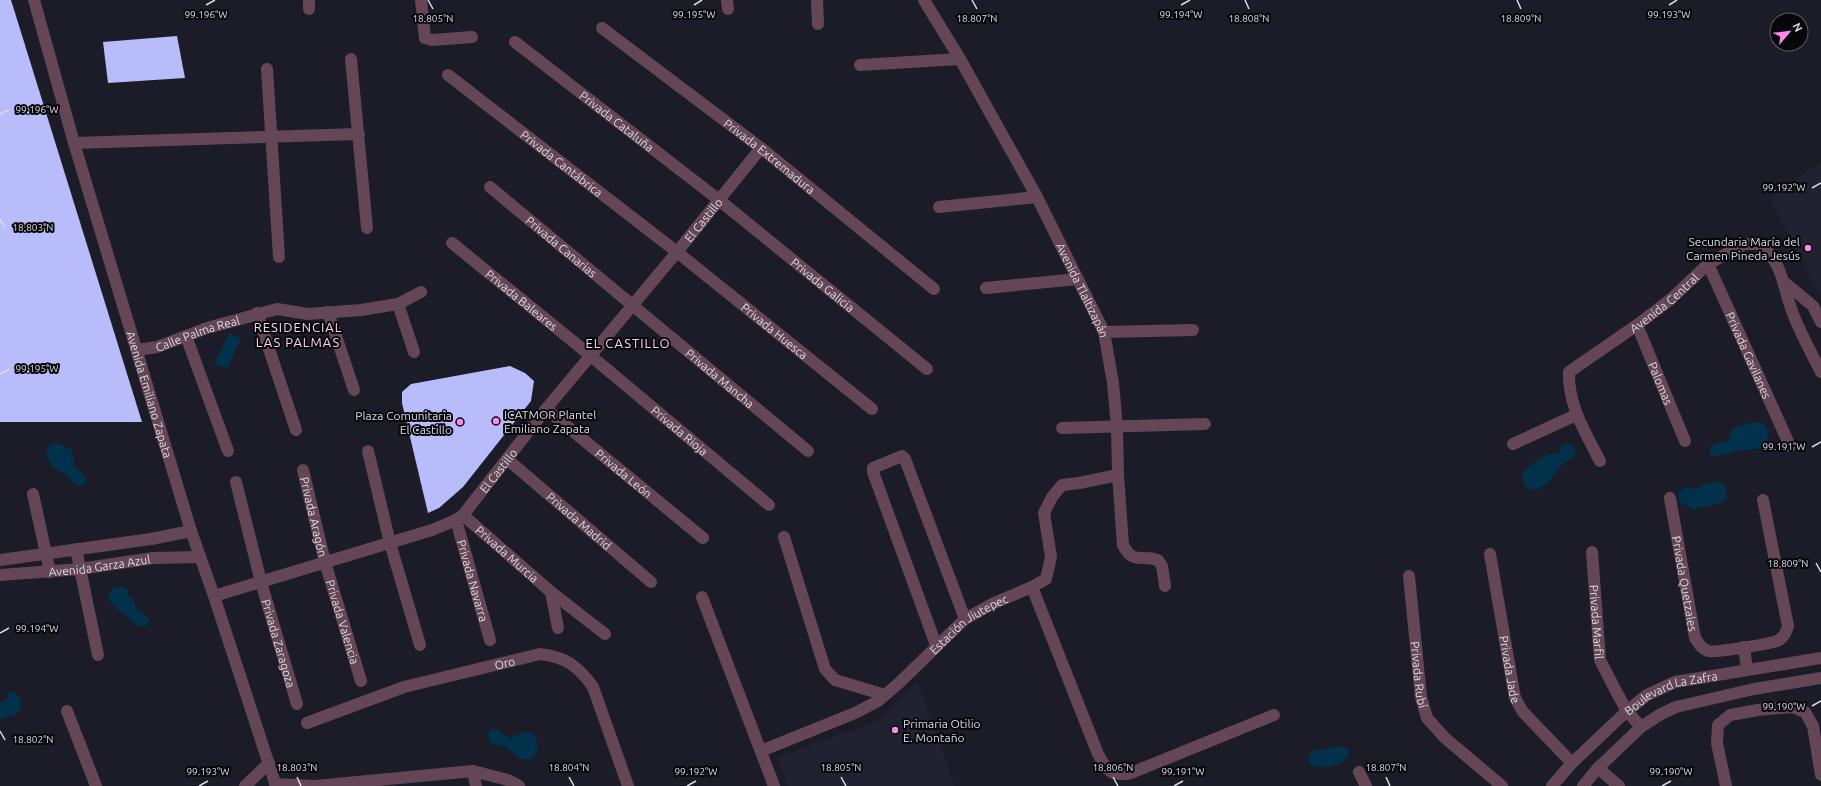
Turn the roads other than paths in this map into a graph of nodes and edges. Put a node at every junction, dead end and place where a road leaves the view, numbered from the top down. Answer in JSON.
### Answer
{"nodes":[{"id":1,"x":34,"y":0,"type":"edge"},
{"id":2,"x":421,"y":0,"type":"edge"},
{"id":3,"x":817,"y":0,"type":"edge"},
{"id":4,"x":924,"y":0,"type":"edge"},
{"id":5,"x":818,"y":24,"type":"dead end"},
{"id":6,"x":602,"y":28,"type":"dead end"},
{"id":7,"x":472,"y":37,"type":"dead end"},
{"id":8,"x":515,"y":42,"type":"dead end"},
{"id":9,"x":351,"y":59,"type":"dead end"},
{"id":10,"x":960,"y":59,"type":"junction"},
{"id":11,"x":860,"y":65,"type":"dead end"},
{"id":12,"x":267,"y":69,"type":"dead end"},
{"id":13,"x":448,"y":74,"type":"dead end"},
{"id":14,"x":359,"y":134,"type":"junction"},
{"id":15,"x":271,"y":136,"type":"junction"},
{"id":16,"x":74,"y":143,"type":"junction"},
{"id":17,"x":761,"y":148,"type":"junction"},
{"id":18,"x":490,"y":187,"type":"dead end"},
{"id":19,"x":1037,"y":197,"type":"junction"},
{"id":20,"x":719,"y":200,"type":"junction"},
{"id":21,"x":939,"y":207,"type":"dead end"},
{"id":22,"x":367,"y":228,"type":"dead end"},
{"id":23,"x":452,"y":243,"type":"dead end"},
{"id":24,"x":677,"y":252,"type":"junction"},
{"id":25,"x":279,"y":257,"type":"dead end"},
{"id":26,"x":1708,"y":264,"type":"junction"},
{"id":27,"x":1078,"y":279,"type":"junction"},
{"id":28,"x":1784,"y":282,"type":"junction"},
{"id":29,"x":986,"y":288,"type":"dead end"},
{"id":30,"x":934,"y":289,"type":"dead end"},
{"id":31,"x":421,"y":292,"type":"dead end"},
{"id":32,"x":398,"y":304,"type":"junction"},
{"id":33,"x":632,"y":306,"type":"junction"},
{"id":34,"x":328,"y":312,"type":"junction"},
{"id":35,"x":257,"y":313,"type":"junction"},
{"id":36,"x":1821,"y":322,"type":"edge"},
{"id":37,"x":1637,"y":325,"type":"junction"},
{"id":38,"x":1194,"y":330,"type":"dead end"},
{"id":39,"x":1104,"y":332,"type":"junction"},
{"id":40,"x":186,"y":336,"type":"junction"},
{"id":41,"x":137,"y":350,"type":"junction"},
{"id":42,"x":414,"y":352,"type":"dead end"},
{"id":43,"x":591,"y":356,"type":"junction"},
{"id":44,"x":927,"y":369,"type":"dead end"},
{"id":45,"x":1821,"y":372,"type":"edge"},
{"id":46,"x":354,"y":390,"type":"dead end"},
{"id":47,"x":546,"y":409,"type":"junction"},
{"id":48,"x":872,"y":409,"type":"dead end"},
{"id":49,"x":1576,"y":415,"type":"junction"},
{"id":50,"x":1205,"y":424,"type":"dead end"},
{"id":51,"x":1118,"y":427,"type":"junction"},
{"id":52,"x":1062,"y":428,"type":"dead end"},
{"id":53,"x":296,"y":430,"type":"dead end"},
{"id":54,"x":1685,"y":441,"type":"dead end"},
{"id":55,"x":1512,"y":444,"type":"dead end"},
{"id":56,"x":1790,"y":446,"type":"dead end"},
{"id":57,"x":228,"y":451,"type":"dead end"},
{"id":58,"x":368,"y":451,"type":"dead end"},
{"id":59,"x":808,"y":451,"type":"dead end"},
{"id":60,"x":507,"y":459,"type":"junction"},
{"id":61,"x":1600,"y":461,"type":"dead end"},
{"id":62,"x":303,"y":470,"type":"dead end"},
{"id":63,"x":1118,"y":475,"type":"junction"},
{"id":64,"x":236,"y":482,"type":"dead end"},
{"id":65,"x":33,"y":494,"type":"dead end"},
{"id":66,"x":1670,"y":498,"type":"dead end"},
{"id":67,"x":1763,"y":500,"type":"dead end"},
{"id":68,"x":769,"y":505,"type":"dead end"},
{"id":69,"x":459,"y":518,"type":"junction"},
{"id":70,"x":191,"y":531,"type":"junction"},
{"id":71,"x":167,"y":536,"type":"junction"},
{"id":72,"x":784,"y":537,"type":"dead end"},
{"id":73,"x":703,"y":538,"type":"dead end"},
{"id":74,"x":390,"y":543,"type":"junction"},
{"id":75,"x":76,"y":549,"type":"junction"},
{"id":76,"x":1592,"y":552,"type":"dead end"},
{"id":77,"x":46,"y":554,"type":"junction"},
{"id":78,"x":1490,"y":554,"type":"dead end"},
{"id":79,"x":199,"y":557,"type":"junction"},
{"id":80,"x":172,"y":558,"type":"junction"},
{"id":81,"x":0,"y":560,"type":"edge"},
{"id":82,"x":325,"y":562,"type":"junction"},
{"id":83,"x":80,"y":569,"type":"junction"},
{"id":84,"x":50,"y":572,"type":"junction"},
{"id":85,"x":0,"y":575,"type":"edge"},
{"id":86,"x":1410,"y":576,"type":"dead end"},
{"id":87,"x":261,"y":582,"type":"junction"},
{"id":88,"x":651,"y":582,"type":"dead end"},
{"id":89,"x":1165,"y":586,"type":"dead end"},
{"id":90,"x":1032,"y":587,"type":"junction"},
{"id":91,"x":551,"y":592,"type":"junction"},
{"id":92,"x":214,"y":596,"type":"junction"},
{"id":93,"x":702,"y":597,"type":"dead end"},
{"id":94,"x":965,"y":619,"type":"junction"},
{"id":95,"x":558,"y":628,"type":"dead end"},
{"id":96,"x":605,"y":634,"type":"dead end"},
{"id":97,"x":490,"y":640,"type":"dead end"},
{"id":98,"x":420,"y":645,"type":"dead end"},
{"id":99,"x":936,"y":645,"type":"junction"},
{"id":100,"x":1744,"y":647,"type":"junction"},
{"id":101,"x":98,"y":655,"type":"dead end"},
{"id":102,"x":1821,"y":658,"type":"edge"},
{"id":103,"x":1747,"y":670,"type":"junction"},
{"id":104,"x":1821,"y":678,"type":"edge"},
{"id":105,"x":361,"y":682,"type":"dead end"},
{"id":106,"x":1754,"y":689,"type":"junction"},
{"id":107,"x":886,"y":695,"type":"junction"},
{"id":108,"x":297,"y":704,"type":"dead end"},
{"id":109,"x":1758,"y":710,"type":"junction"},
{"id":110,"x":67,"y":711,"type":"dead end"},
{"id":111,"x":1627,"y":711,"type":"junction"},
{"id":112,"x":1274,"y":715,"type":"dead end"},
{"id":113,"x":307,"y":723,"type":"dead end"},
{"id":114,"x":1641,"y":727,"type":"junction"},
{"id":115,"x":761,"y":751,"type":"junction"},
{"id":116,"x":268,"y":763,"type":"junction"},
{"id":117,"x":1572,"y":763,"type":"junction"},
{"id":118,"x":1598,"y":768,"type":"junction"},
{"id":119,"x":473,"y":771,"type":"junction"},
{"id":120,"x":1359,"y":772,"type":"dead end"},
{"id":121,"x":1821,"y":775,"type":"edge"},
{"id":122,"x":276,"y":785,"type":"edge"},
{"id":123,"x":96,"y":786,"type":"edge"},
{"id":124,"x":245,"y":786,"type":"edge"},
{"id":125,"x":315,"y":786,"type":"edge"},
{"id":126,"x":476,"y":786,"type":"edge"},
{"id":127,"x":519,"y":786,"type":"edge"},
{"id":128,"x":628,"y":786,"type":"edge"},
{"id":129,"x":774,"y":786,"type":"edge"},
{"id":130,"x":1366,"y":786,"type":"edge"},
{"id":131,"x":1502,"y":786,"type":"edge"},
{"id":132,"x":1552,"y":786,"type":"edge"},
{"id":133,"x":1583,"y":786,"type":"edge"},
{"id":134,"x":1618,"y":786,"type":"edge"},
{"id":135,"x":1726,"y":786,"type":"edge"}],
"edges":[{"from":1,"to":16,"type":"street","name":"Avenida Emiliano Zapata"},
{"from":2,"to":7,"type":"street"},
{"from":3,"to":5,"type":"street"},
{"from":4,"to":10,"type":"street","name":"Avenida Tlaltizapán"},
{"from":6,"to":17,"type":"street","name":"Privada Extremadura"},
{"from":8,"to":20,"type":"street","name":"Privada Cataluña"},
{"from":9,"to":14,"type":"street"},
{"from":10,"to":11,"type":"street"},
{"from":10,"to":19,"type":"street","name":"Avenida Tlaltizapán"},
{"from":12,"to":15,"type":"street"},
{"from":13,"to":24,"type":"street","name":"Privada Cantábrica"},
{"from":14,"to":15,"type":"street"},
{"from":14,"to":22,"type":"street"},
{"from":15,"to":16,"type":"street"},
{"from":15,"to":25,"type":"street"},
{"from":16,"to":41,"type":"street","name":"Avenida Emiliano Zapata"},
{"from":17,"to":20,"type":"street","name":"El Castillo"},
{"from":17,"to":30,"type":"street","name":"Privada Extremadura"},
{"from":18,"to":33,"type":"street","name":"Privada Canarias"},
{"from":19,"to":21,"type":"street"},
{"from":19,"to":27,"type":"street","name":"Avenida Tlaltizapán"},
{"from":20,"to":24,"type":"street","name":"El Castillo"},
{"from":20,"to":44,"type":"street","name":"Privada Galicia"},
{"from":23,"to":43,"type":"street","name":"Privada Baleares"},
{"from":24,"to":33,"type":"street","name":"El Castillo"},
{"from":24,"to":48,"type":"street","name":"Privada Huesca"},
{"from":26,"to":28,"type":"street","name":"Avenida Central"},
{"from":26,"to":37,"type":"street","name":"Avenida Central"},
{"from":26,"to":56,"type":"street","name":"Privada Gavilanes"},
{"from":27,"to":29,"type":"street"},
{"from":27,"to":39,"type":"street","name":"Avenida Tlaltizapán"},
{"from":28,"to":36,"type":"street","name":"Avenida Central"},
{"from":28,"to":45,"type":"street","name":"Avenida Central"},
{"from":31,"to":32,"type":"street","name":"Calle Palma Real"},
{"from":32,"to":34,"type":"street","name":"Calle Palma Real"},
{"from":32,"to":42,"type":"street"},
{"from":33,"to":43,"type":"street","name":"El Castillo"},
{"from":33,"to":59,"type":"street","name":"Privada Mancha"},
{"from":34,"to":35,"type":"street","name":"Calle Palma Real"},
{"from":34,"to":46,"type":"street"},
{"from":35,"to":40,"type":"street","name":"Calle Palma Real"},
{"from":35,"to":53,"type":"street"},
{"from":37,"to":49,"type":"street","name":"Avenida Central"},
{"from":37,"to":54,"type":"street","name":"Palomas"},
{"from":38,"to":39,"type":"street"},
{"from":39,"to":51,"type":"street","name":"Avenida Tlaltizapán"},
{"from":40,"to":41,"type":"street","name":"Calle Palma Real"},
{"from":40,"to":57,"type":"street"},
{"from":41,"to":70,"type":"street","name":"Avenida Emiliano Zapata"},
{"from":43,"to":47,"type":"street","name":"El Castillo"},
{"from":43,"to":68,"type":"street","name":"Privada Rioja"},
{"from":47,"to":60,"type":"street","name":"El Castillo"},
{"from":47,"to":73,"type":"street","name":"Privada León"},
{"from":49,"to":55,"type":"street"},
{"from":49,"to":61,"type":"street","name":"Avenida Central"},
{"from":50,"to":51,"type":"street"},
{"from":51,"to":52,"type":"street"},
{"from":51,"to":63,"type":"street","name":"Avenida Tlaltizapán"},
{"from":58,"to":74,"type":"street"},
{"from":60,"to":69,"type":"street","name":"El Castillo"},
{"from":60,"to":88,"type":"street","name":"Privada Madrid"},
{"from":62,"to":82,"type":"street","name":"Privada Aragón"},
{"from":63,"to":89,"type":"street","name":"Avenida Tlaltizapán"},
{"from":63,"to":90,"type":"street","name":"Estación Jiutepec"},
{"from":64,"to":87,"type":"street","name":"Privada Zaragoza"},
{"from":65,"to":77,"type":"street"},
{"from":66,"to":100,"type":"street","name":"Privada Quetzales"},
{"from":67,"to":100,"type":"street","name":"Privada Quetzales"},
{"from":69,"to":74,"type":"street","name":"El Castillo"},
{"from":69,"to":91,"type":"street","name":"Privada Murcia"},
{"from":69,"to":97,"type":"street","name":"Privada Navarra"},
{"from":70,"to":71,"type":"street","name":"Avenida Garza Azul"},
{"from":70,"to":79,"type":"street","name":"Avenida Emiliano Zapata"},
{"from":71,"to":75,"type":"street","name":"Avenida Garza Azul"},
{"from":71,"to":80,"type":"street"},
{"from":72,"to":107,"type":"street"},
{"from":74,"to":82,"type":"street","name":"El Castillo"},
{"from":74,"to":98,"type":"street"},
{"from":75,"to":77,"type":"street","name":"Avenida Garza Azul"},
{"from":75,"to":83,"type":"street"},
{"from":76,"to":111,"type":"street","name":"Privada Marfil"},
{"from":77,"to":81,"type":"street","name":"Avenida Garza Azul"},
{"from":77,"to":84,"type":"street"},
{"from":78,"to":117,"type":"street","name":"Privada Jade"},
{"from":79,"to":80,"type":"street","name":"Avenida Garza Azul"},
{"from":79,"to":92,"type":"street","name":"Avenida Emiliano Zapata"},
{"from":80,"to":83,"type":"street","name":"Avenida Garza Azul"},
{"from":82,"to":87,"type":"street","name":"El Castillo"},
{"from":82,"to":105,"type":"street","name":"Privada Valencia"},
{"from":83,"to":84,"type":"street","name":"Avenida Garza Azul"},
{"from":83,"to":101,"type":"street"},
{"from":84,"to":85,"type":"street","name":"Avenida Garza Azul"},
{"from":86,"to":131,"type":"street","name":"Privada Rubí"},
{"from":87,"to":92,"type":"street","name":"El Castillo"},
{"from":87,"to":108,"type":"street","name":"Privada Zaragoza"},
{"from":90,"to":94,"type":"street","name":"Estación Jiutepec"},
{"from":90,"to":112,"type":"street"},
{"from":91,"to":95,"type":"street"},
{"from":91,"to":96,"type":"street","name":"Privada Murcia"},
{"from":92,"to":116,"type":"street","name":"Avenida Emiliano Zapata"},
{"from":93,"to":115,"type":"street"},
{"from":94,"to":99,"type":"street","name":"Estación Jiutepec"},
{"from":94,"to":99,"type":"street"},
{"from":99,"to":107,"type":"street","name":"Estación Jiutepec"},
{"from":100,"to":103,"type":"street"},
{"from":102,"to":103,"type":"street","name":"Boulevard La Zafra"},
{"from":103,"to":111,"type":"street","name":"Boulevard La Zafra"},
{"from":104,"to":106,"type":"street","name":"Boulevard La Zafra"},
{"from":106,"to":109,"type":"street"},
{"from":106,"to":114,"type":"street","name":"Boulevard La Zafra"},
{"from":107,"to":115,"type":"street","name":"Estación Jiutepec"},
{"from":109,"to":121,"type":"street"},
{"from":109,"to":135,"type":"street"},
{"from":110,"to":123,"type":"street"},
{"from":111,"to":114,"type":"street","name":"Privada Marfil"},
{"from":111,"to":117,"type":"street","name":"Boulevard La Zafra"},
{"from":113,"to":128,"type":"street","name":"Oro"},
{"from":114,"to":118,"type":"street","name":"Boulevard La Zafra"},
{"from":115,"to":129,"type":"street"},
{"from":116,"to":122,"type":"street","name":"Avenida Emiliano Zapata"},
{"from":116,"to":124,"type":"street"},
{"from":117,"to":132,"type":"street","name":"Boulevard La Zafra"},
{"from":118,"to":133,"type":"street","name":"Boulevard La Zafra"},
{"from":118,"to":134,"type":"street"},
{"from":119,"to":125,"type":"street"},
{"from":119,"to":126,"type":"street"},
{"from":119,"to":127,"type":"street"},
{"from":120,"to":130,"type":"street"},
{"from":122,"to":125,"type":"street"}]}
